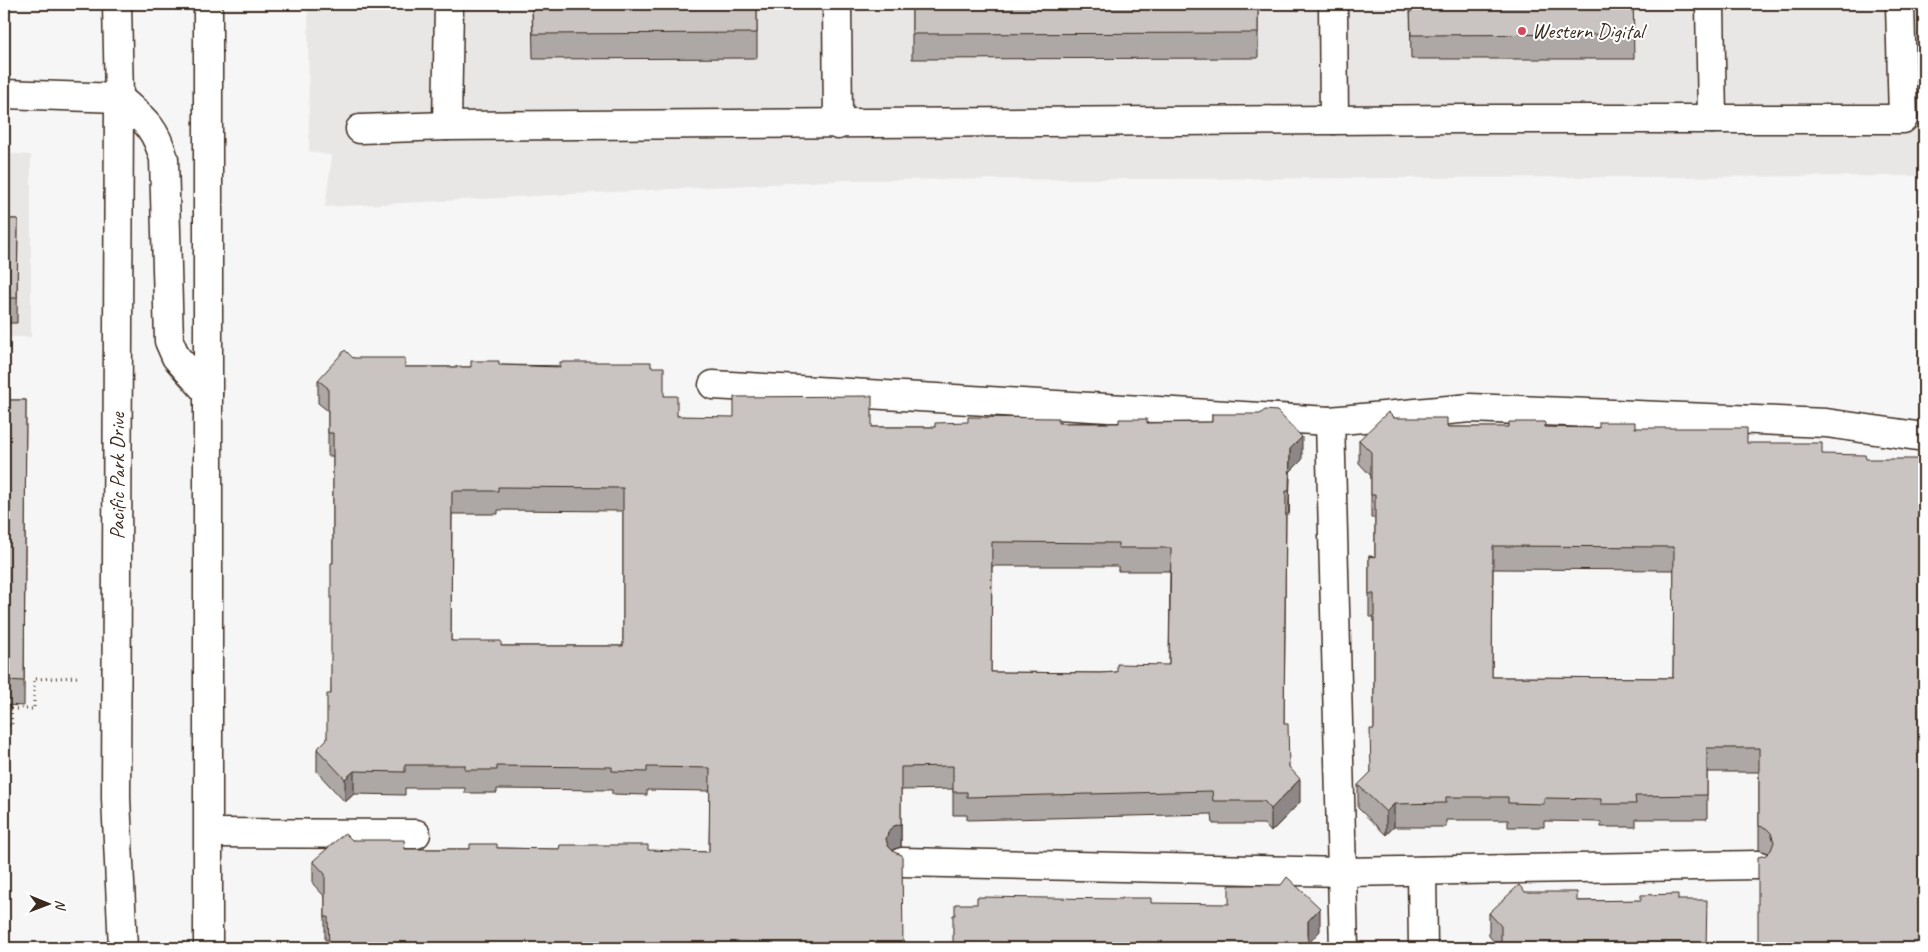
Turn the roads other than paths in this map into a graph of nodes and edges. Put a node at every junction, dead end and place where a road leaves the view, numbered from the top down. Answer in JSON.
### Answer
{"nodes":[{"id":1,"x":117,"y":4,"type":"edge"},
{"id":2,"x":208,"y":4,"type":"edge"},
{"id":3,"x":449,"y":4,"type":"edge"},
{"id":4,"x":837,"y":4,"type":"edge"},
{"id":5,"x":1333,"y":4,"type":"edge"},
{"id":6,"x":1710,"y":4,"type":"edge"},
{"id":7,"x":1900,"y":4,"type":"edge"},
{"id":8,"x":4,"y":94,"type":"edge"},
{"id":9,"x":119,"y":98,"type":"junction"},
{"id":10,"x":1712,"y":119,"type":"junction"},
{"id":11,"x":1334,"y":120,"type":"junction"},
{"id":12,"x":838,"y":124,"type":"junction"},
{"id":13,"x":447,"y":126,"type":"junction"},
{"id":14,"x":360,"y":129,"type":"dead end"},
{"id":15,"x":713,"y":385,"type":"dead end"},
{"id":16,"x":208,"y":394,"type":"junction"},
{"id":17,"x":1330,"y":421,"type":"junction"},
{"id":18,"x":1924,"y":437,"type":"edge"},
{"id":19,"x":209,"y":833,"type":"junction"},
{"id":20,"x":416,"y":834,"type":"dead end"},
{"id":21,"x":902,"y":862,"type":"edge"},
{"id":22,"x":1758,"y":865,"type":"edge"},
{"id":23,"x":1422,"y":871,"type":"junction"},
{"id":24,"x":1343,"y":872,"type":"junction"},
{"id":25,"x":123,"y":948,"type":"edge"},
{"id":26,"x":208,"y":948,"type":"edge"},
{"id":27,"x":1344,"y":948,"type":"edge"},
{"id":28,"x":1423,"y":948,"type":"edge"}],
"edges":[{"from":1,"to":9,"type":"main road","name":"Pacific Park Drive"},
{"from":2,"to":16,"type":"main road"},
{"from":3,"to":13,"type":"main road"},
{"from":4,"to":12,"type":"main road"},
{"from":5,"to":11,"type":"main road"},
{"from":6,"to":10,"type":"main road"},
{"from":7,"to":10,"type":"main road"},
{"from":8,"to":9,"type":"main road"},
{"from":9,"to":16,"type":"main road"},
{"from":9,"to":25,"type":"main road","name":"Pacific Park Drive"},
{"from":10,"to":11,"type":"main road"},
{"from":11,"to":12,"type":"main road"},
{"from":12,"to":13,"type":"main road"},
{"from":13,"to":14,"type":"main road"},
{"from":15,"to":17,"type":"main road"},
{"from":16,"to":19,"type":"main road"},
{"from":17,"to":18,"type":"main road"},
{"from":17,"to":24,"type":"main road"},
{"from":19,"to":20,"type":"main road"},
{"from":19,"to":26,"type":"main road"},
{"from":21,"to":24,"type":"main road"},
{"from":22,"to":23,"type":"main road"},
{"from":23,"to":24,"type":"main road"},
{"from":23,"to":28,"type":"main road"},
{"from":24,"to":27,"type":"main road"}]}
